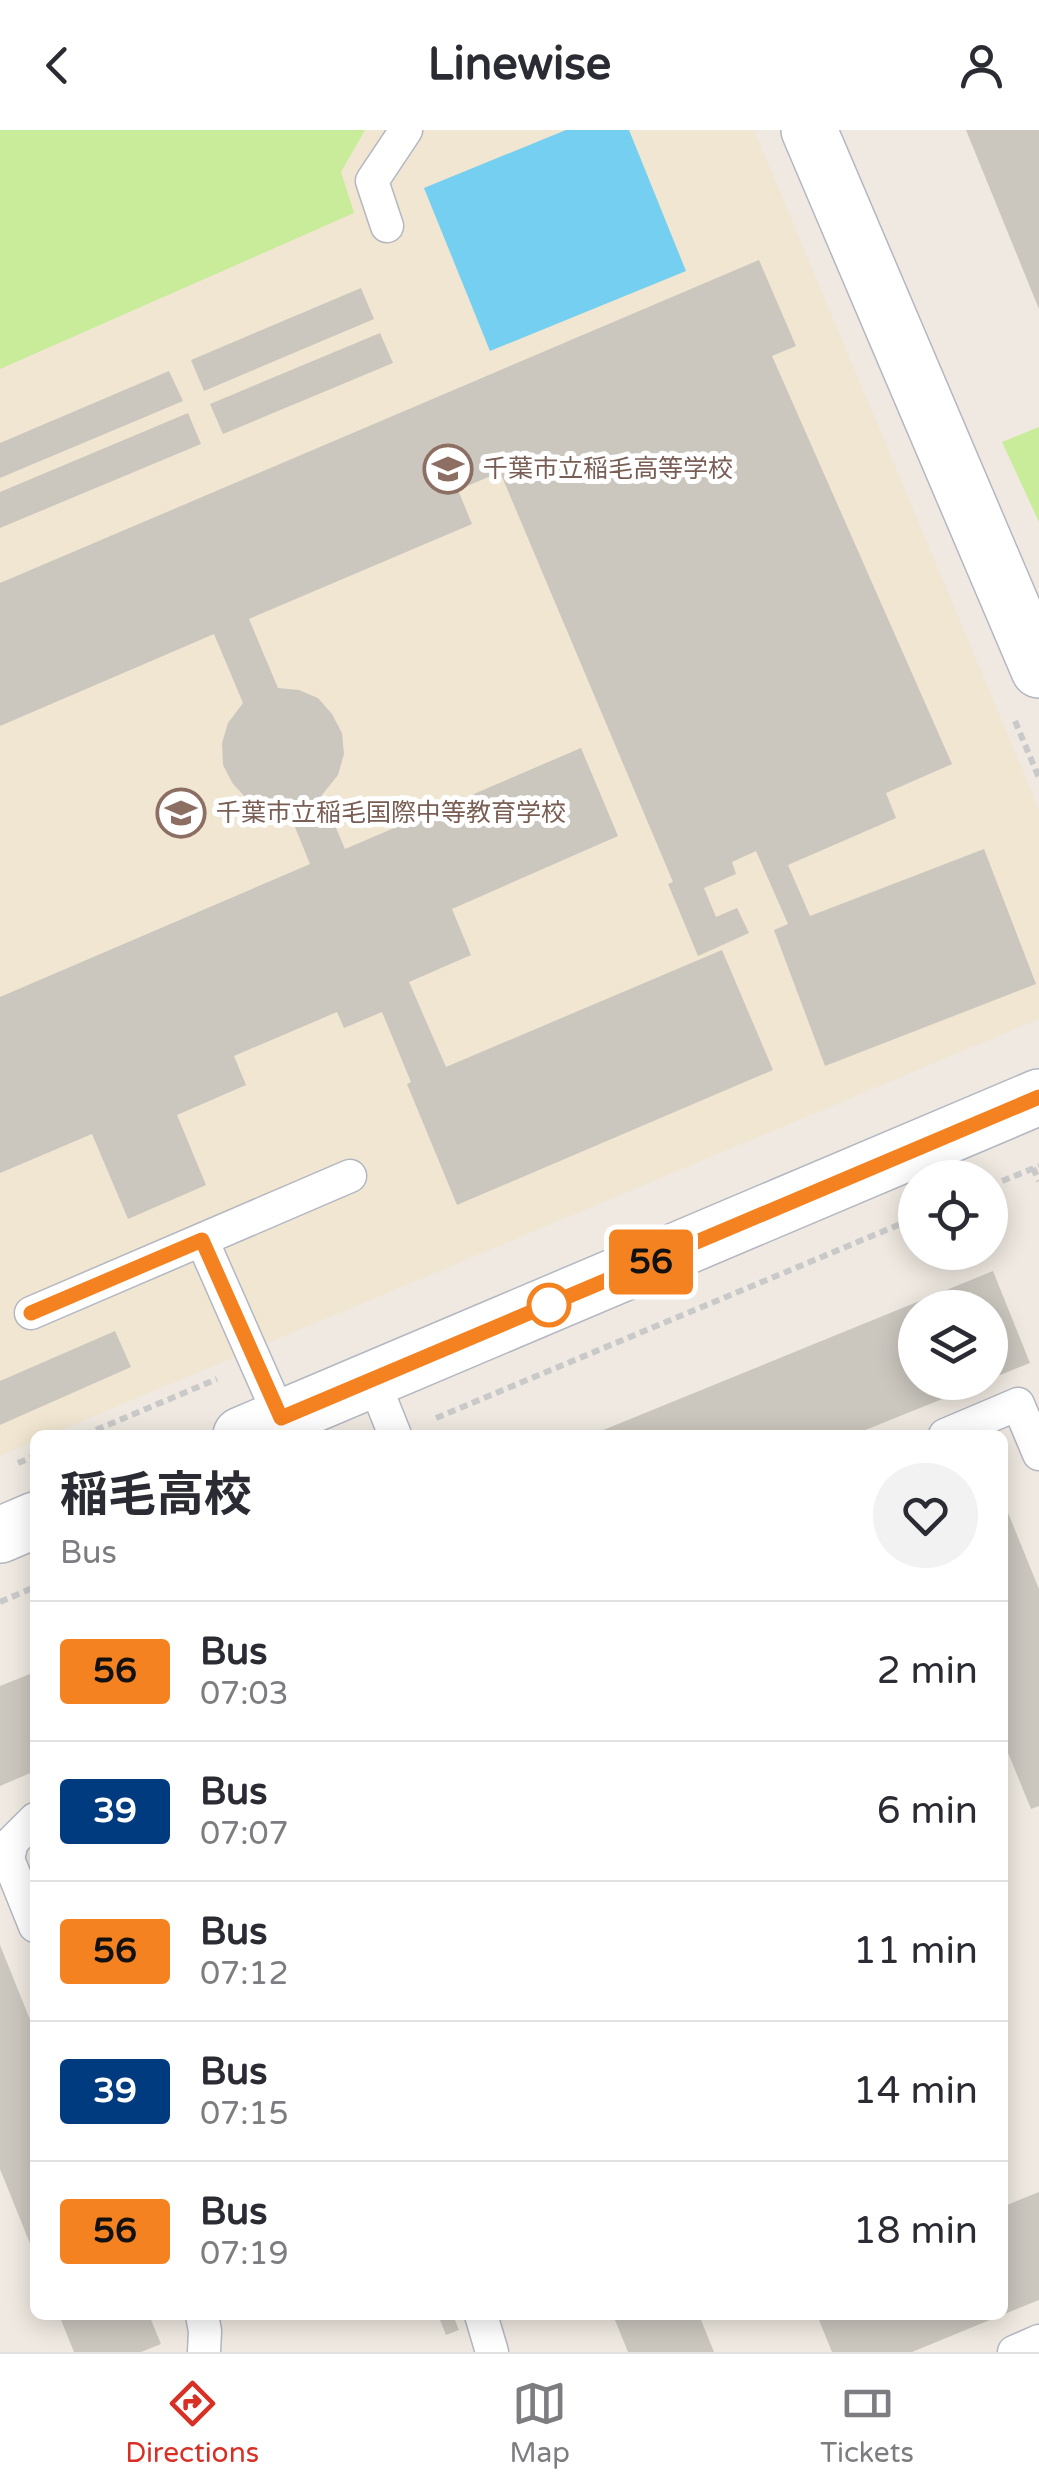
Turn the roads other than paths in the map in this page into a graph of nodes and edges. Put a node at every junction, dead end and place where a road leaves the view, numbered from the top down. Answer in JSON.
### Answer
{"nodes":[{"id":1,"x":406,"y":130,"type":"edge"},
{"id":2,"x":809,"y":130,"type":"edge"},
{"id":3,"x":387,"y":226,"type":"dead end"},
{"id":4,"x":1039,"y":670,"type":"edge"},
{"id":5,"x":1039,"y":1097,"type":"edge"},
{"id":6,"x":350,"y":1176,"type":"dead end"},
{"id":7,"x":202,"y":1240,"type":"junction"},
{"id":8,"x":31,"y":1313,"type":"dead end"},
{"id":9,"x":373,"y":1380,"type":"junction"},
{"id":10,"x":261,"y":1427,"type":"edge"},
{"id":11,"x":408,"y":1430,"type":"edge"},
{"id":12,"x":957,"y":1430,"type":"edge"},
{"id":13,"x":1039,"y":1454,"type":"edge"},
{"id":14,"x":30,"y":1522,"type":"edge"},
{"id":15,"x":0,"y":1535,"type":"edge"},
{"id":16,"x":30,"y":1824,"type":"edge"},
{"id":17,"x":30,"y":1913,"type":"edge"},
{"id":18,"x":202,"y":2320,"type":"edge"},
{"id":19,"x":482,"y":2320,"type":"edge"},
{"id":20,"x":1039,"y":2341,"type":"edge"},
{"id":21,"x":204,"y":2352,"type":"edge"},
{"id":22,"x":492,"y":2352,"type":"edge"},
{"id":23,"x":1014,"y":2352,"type":"edge"}],
"edges":[{"from":1,"to":3,"type":"lane"},
{"from":2,"to":4,"type":"street"},
{"from":5,"to":9,"type":"street"},
{"from":6,"to":7,"type":"lane"},
{"from":7,"to":8,"type":"lane"},
{"from":7,"to":10,"type":"lane"},
{"from":9,"to":10,"type":"street"},
{"from":9,"to":11,"type":"lane"},
{"from":12,"to":13,"type":"lane"},
{"from":14,"to":15,"type":"street"},
{"from":16,"to":17,"type":"lane"},
{"from":18,"to":21,"type":"lane"},
{"from":19,"to":22,"type":"lane"},
{"from":20,"to":23,"type":"lane"}]}
